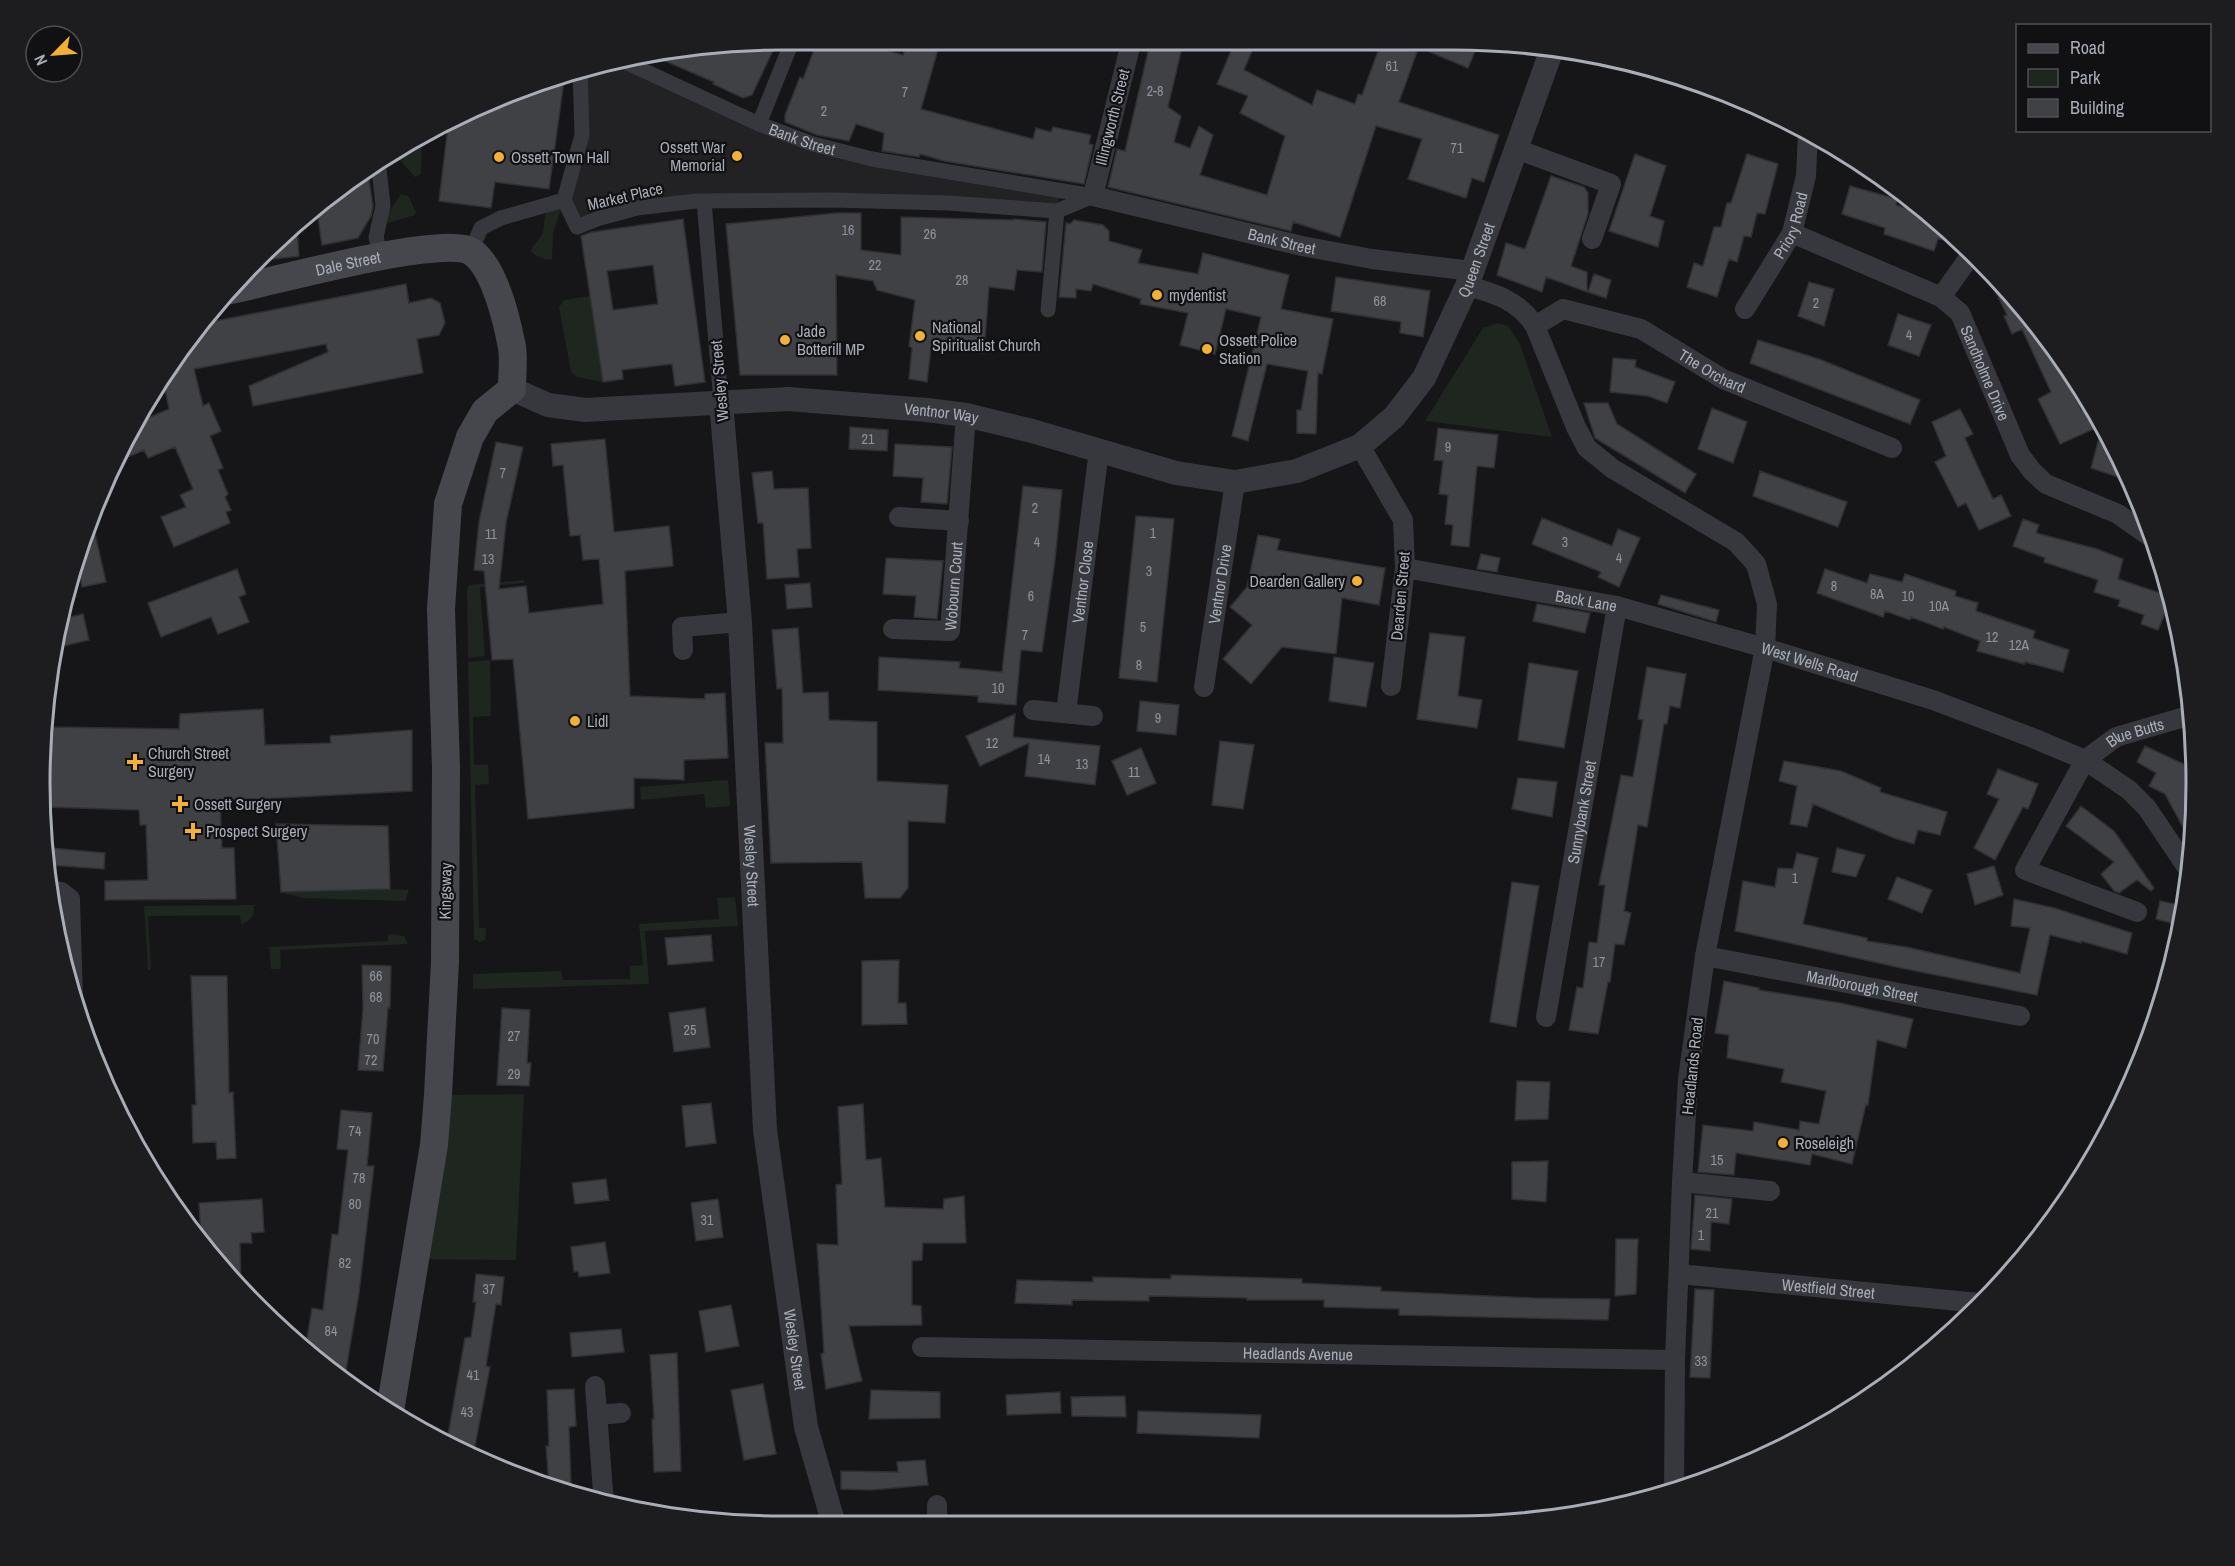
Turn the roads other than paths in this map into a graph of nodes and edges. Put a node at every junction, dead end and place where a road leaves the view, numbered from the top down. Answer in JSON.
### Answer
{"nodes":[{"id":1,"x":789,"y":50,"type":"edge"},
{"id":2,"x":1129,"y":50,"type":"edge"},
{"id":3,"x":1549,"y":56,"type":"edge"},
{"id":4,"x":633,"y":66,"type":"edge"},
{"id":5,"x":580,"y":78,"type":"edge"},
{"id":6,"x":759,"y":124,"type":"junction"},
{"id":7,"x":1808,"y":142,"type":"edge"},
{"id":8,"x":1516,"y":149,"type":"junction"},
{"id":9,"x":379,"y":170,"type":"edge"},
{"id":10,"x":1093,"y":196,"type":"junction"},
{"id":11,"x":564,"y":200,"type":"junction"},
{"id":12,"x":704,"y":201,"type":"junction"},
{"id":13,"x":1057,"y":211,"type":"junction"},
{"id":14,"x":1792,"y":233,"type":"junction"},
{"id":15,"x":1592,"y":239,"type":"dead end"},
{"id":16,"x":471,"y":251,"type":"junction"},
{"id":17,"x":381,"y":257,"type":"junction"},
{"id":18,"x":1967,"y":260,"type":"edge"},
{"id":19,"x":1469,"y":279,"type":"junction"},
{"id":20,"x":243,"y":287,"type":"edge"},
{"id":21,"x":1941,"y":297,"type":"junction"},
{"id":22,"x":1745,"y":309,"type":"dead end"},
{"id":23,"x":1048,"y":310,"type":"dead end"},
{"id":24,"x":1535,"y":326,"type":"junction"},
{"id":25,"x":512,"y":389,"type":"junction"},
{"id":26,"x":721,"y":402,"type":"junction"},
{"id":27,"x":966,"y":416,"type":"junction"},
{"id":28,"x":1360,"y":446,"type":"junction"},
{"id":29,"x":1892,"y":448,"type":"dead end"},
{"id":30,"x":1099,"y":450,"type":"junction"},
{"id":31,"x":1235,"y":482,"type":"junction"},
{"id":32,"x":898,"y":517,"type":"dead end"},
{"id":33,"x":958,"y":520,"type":"junction"},
{"id":34,"x":2141,"y":530,"type":"edge"},
{"id":35,"x":1405,"y":568,"type":"junction"},
{"id":36,"x":1617,"y":606,"type":"junction"},
{"id":37,"x":740,"y":622,"type":"junction"},
{"id":38,"x":892,"y":629,"type":"dead end"},
{"id":39,"x":1765,"y":648,"type":"junction"},
{"id":40,"x":683,"y":650,"type":"dead end"},
{"id":41,"x":1391,"y":686,"type":"dead end"},
{"id":42,"x":1204,"y":687,"type":"dead end"},
{"id":43,"x":1033,"y":710,"type":"dead end"},
{"id":44,"x":1066,"y":713,"type":"junction"},
{"id":45,"x":1093,"y":716,"type":"dead end"},
{"id":46,"x":2182,"y":717,"type":"edge"},
{"id":47,"x":2085,"y":760,"type":"junction"},
{"id":48,"x":2181,"y":858,"type":"edge"},
{"id":49,"x":58,"y":892,"type":"edge"},
{"id":50,"x":2137,"y":912,"type":"dead end"},
{"id":51,"x":1705,"y":956,"type":"junction"},
{"id":52,"x":72,"y":963,"type":"edge"},
{"id":53,"x":2020,"y":1016,"type":"dead end"},
{"id":54,"x":1546,"y":1017,"type":"dead end"},
{"id":55,"x":1682,"y":1182,"type":"junction"},
{"id":56,"x":1770,"y":1191,"type":"dead end"},
{"id":57,"x":1679,"y":1274,"type":"junction"},
{"id":58,"x":1971,"y":1302,"type":"edge"},
{"id":59,"x":922,"y":1347,"type":"dead end"},
{"id":60,"x":1675,"y":1360,"type":"junction"},
{"id":61,"x":595,"y":1386,"type":"dead end"},
{"id":62,"x":391,"y":1403,"type":"edge"},
{"id":63,"x":621,"y":1413,"type":"dead end"},
{"id":64,"x":597,"y":1415,"type":"junction"},
{"id":65,"x":1674,"y":1482,"type":"edge"},
{"id":66,"x":603,"y":1494,"type":"edge"},
{"id":67,"x":831,"y":1516,"type":"edge"}],
"edges":[{"from":1,"to":6,"type":"street"},
{"from":2,"to":10,"type":"street","name":"Illingworth Street"},
{"from":3,"to":8,"type":"street","name":"Queen Street"},
{"from":4,"to":6,"type":"street"},
{"from":5,"to":11,"type":"street","name":"Market Place"},
{"from":6,"to":10,"type":"street","name":"Bank Street"},
{"from":7,"to":14,"type":"street","name":"Priory Road"},
{"from":8,"to":15,"type":"street"},
{"from":8,"to":19,"type":"street","name":"Queen Street"},
{"from":9,"to":17,"type":"street"},
{"from":10,"to":13,"type":"street"},
{"from":10,"to":19,"type":"street","name":"Bank Street"},
{"from":11,"to":12,"type":"street","name":"Market Place"},
{"from":11,"to":16,"type":"street"},
{"from":12,"to":13,"type":"street","name":"Market Place"},
{"from":12,"to":26,"type":"street","name":"Wesley Street"},
{"from":13,"to":23,"type":"street"},
{"from":14,"to":21,"type":"street","name":"Sandholme Drive"},
{"from":14,"to":22,"type":"street","name":"Priory Road"},
{"from":16,"to":17,"type":"main road","name":"Dale Street"},
{"from":16,"to":25,"type":"main road"},
{"from":17,"to":20,"type":"main road","name":"Dale Street"},
{"from":18,"to":21,"type":"street"},
{"from":19,"to":24,"type":"street","name":"West Wells Road"},
{"from":19,"to":28,"type":"street","name":"Queen Street"},
{"from":21,"to":34,"type":"street","name":"Sandholme Drive"},
{"from":24,"to":29,"type":"street","name":"The Orchard"},
{"from":24,"to":39,"type":"street","name":"West Wells Road"},
{"from":25,"to":26,"type":"street","name":"Ventnor Way"},
{"from":25,"to":62,"type":"main road","name":"Kingsway"},
{"from":26,"to":27,"type":"street","name":"Ventnor Way"},
{"from":26,"to":37,"type":"street","name":"Wesley Street"},
{"from":27,"to":30,"type":"street","name":"Ventnor Way"},
{"from":27,"to":33,"type":"street","name":"Wobourn Court"},
{"from":28,"to":31,"type":"street","name":"Ventnor Way"},
{"from":28,"to":35,"type":"street","name":"Dearden Street"},
{"from":30,"to":31,"type":"street","name":"Ventnor Way"},
{"from":30,"to":44,"type":"street","name":"Ventnor Close"},
{"from":31,"to":42,"type":"street","name":"Ventnor Drive"},
{"from":32,"to":33,"type":"street","name":"Wobourn Court"},
{"from":33,"to":38,"type":"street","name":"Wobourn Court"},
{"from":35,"to":36,"type":"street","name":"Back Lane"},
{"from":35,"to":41,"type":"street","name":"Dearden Street"},
{"from":36,"to":39,"type":"street","name":"Back Lane"},
{"from":36,"to":54,"type":"street","name":"Sunnybank Street"},
{"from":37,"to":40,"type":"street"},
{"from":37,"to":67,"type":"street","name":"Wesley Street"},
{"from":39,"to":47,"type":"street","name":"West Wells Road"},
{"from":39,"to":51,"type":"street","name":"Headlands Road"},
{"from":43,"to":44,"type":"street"},
{"from":44,"to":45,"type":"street"},
{"from":46,"to":47,"type":"street","name":"Blue Butts"},
{"from":47,"to":48,"type":"street","name":"West Wells Road"},
{"from":47,"to":50,"type":"street"},
{"from":49,"to":52,"type":"street"},
{"from":51,"to":53,"type":"street","name":"Marlborough Street"},
{"from":51,"to":55,"type":"street","name":"Headlands Road"},
{"from":55,"to":56,"type":"street"},
{"from":55,"to":57,"type":"street","name":"Headlands Road"},
{"from":57,"to":58,"type":"street","name":"Westfield Street"},
{"from":57,"to":60,"type":"street","name":"Headlands Road"},
{"from":59,"to":60,"type":"street","name":"Headlands Avenue"},
{"from":60,"to":65,"type":"street","name":"Headlands Road"},
{"from":61,"to":64,"type":"street"},
{"from":63,"to":64,"type":"street"},
{"from":64,"to":66,"type":"street"}]}
